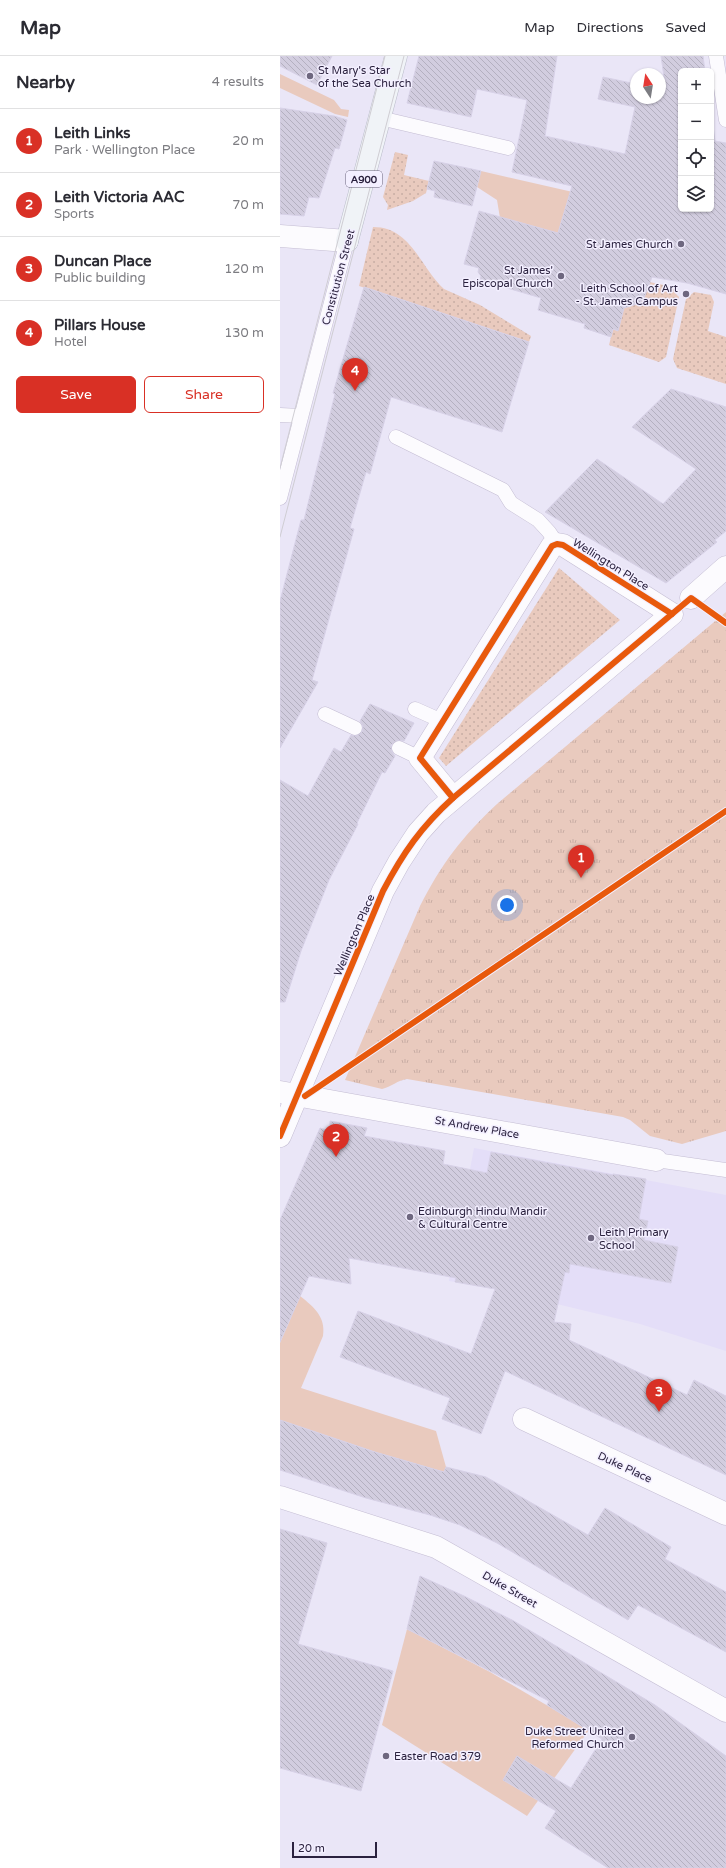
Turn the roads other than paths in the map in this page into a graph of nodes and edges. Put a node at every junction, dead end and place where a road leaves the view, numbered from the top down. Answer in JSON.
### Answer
{"nodes":[{"id":1,"x":396,"y":56,"type":"edge"},
{"id":2,"x":716,"y":56,"type":"edge"},
{"id":3,"x":380,"y":118,"type":"junction"},
{"id":4,"x":726,"y":120,"type":"edge"},
{"id":5,"x":508,"y":148,"type":"dead end"},
{"id":6,"x":280,"y":236,"type":"edge"},
{"id":7,"x":347,"y":241,"type":"junction"},
{"id":8,"x":280,"y":415,"type":"edge"},
{"id":9,"x":301,"y":416,"type":"junction"},
{"id":10,"x":396,"y":437,"type":"dead end"},
{"id":11,"x":280,"y":498,"type":"edge"},
{"id":12,"x":557,"y":544,"type":"junction"},
{"id":13,"x":726,"y":568,"type":"edge"},
{"id":14,"x":691,"y":598,"type":"dead end"},
{"id":15,"x":415,"y":710,"type":"dead end"},
{"id":16,"x":325,"y":714,"type":"dead end"},
{"id":17,"x":442,"y":721,"type":"junction"},
{"id":18,"x":355,"y":728,"type":"dead end"},
{"id":19,"x":399,"y":748,"type":"dead end"},
{"id":20,"x":420,"y":758,"type":"junction"},
{"id":21,"x":453,"y":798,"type":"junction"},
{"id":22,"x":289,"y":1093,"type":"edge"},
{"id":23,"x":280,"y":1136,"type":"edge"},
{"id":24,"x":656,"y":1160,"type":"joint"},
{"id":25,"x":726,"y":1170,"type":"edge"},
{"id":26,"x":524,"y":1419,"type":"dead end"},
{"id":27,"x":280,"y":1497,"type":"edge"},
{"id":28,"x":726,"y":1514,"type":"edge"},
{"id":29,"x":726,"y":1711,"type":"edge"}],
"edges":[{"from":1,"to":3,"type":"main road","name":"Constitution Street","number":"A900"},
{"from":2,"to":4,"type":"lane"},
{"from":3,"to":5,"type":"lane"},
{"from":3,"to":7,"type":"main road","name":"Constitution Street","number":"A900"},
{"from":6,"to":7,"type":"street"},
{"from":7,"to":9,"type":"lane","name":"Constitution Street","number":"A900"},
{"from":8,"to":9,"type":"lane"},
{"from":9,"to":11,"type":"lane","name":"Constitution Street","number":"A900"},
{"from":10,"to":12,"type":"lane"},
{"from":12,"to":17,"type":"street","name":"Wellington Place"},
{"from":12,"to":21,"type":"street","name":"Wellington Place"},
{"from":13,"to":14,"type":"street"},
{"from":15,"to":17,"type":"lane"},
{"from":16,"to":18,"type":"lane"},
{"from":17,"to":20,"type":"street","name":"Wellington Place"},
{"from":19,"to":20,"type":"lane"},
{"from":20,"to":21,"type":"street"},
{"from":21,"to":22,"type":"street","name":"Wellington Place"},
{"from":22,"to":23,"type":"street","name":"Wellington Place"},
{"from":22,"to":24,"type":"street","name":"St Andrew Place"},
{"from":24,"to":25,"type":"lane"},
{"from":26,"to":28,"type":"street","name":"Duke Place"},
{"from":27,"to":29,"type":"street","name":"Duke Street"}]}
